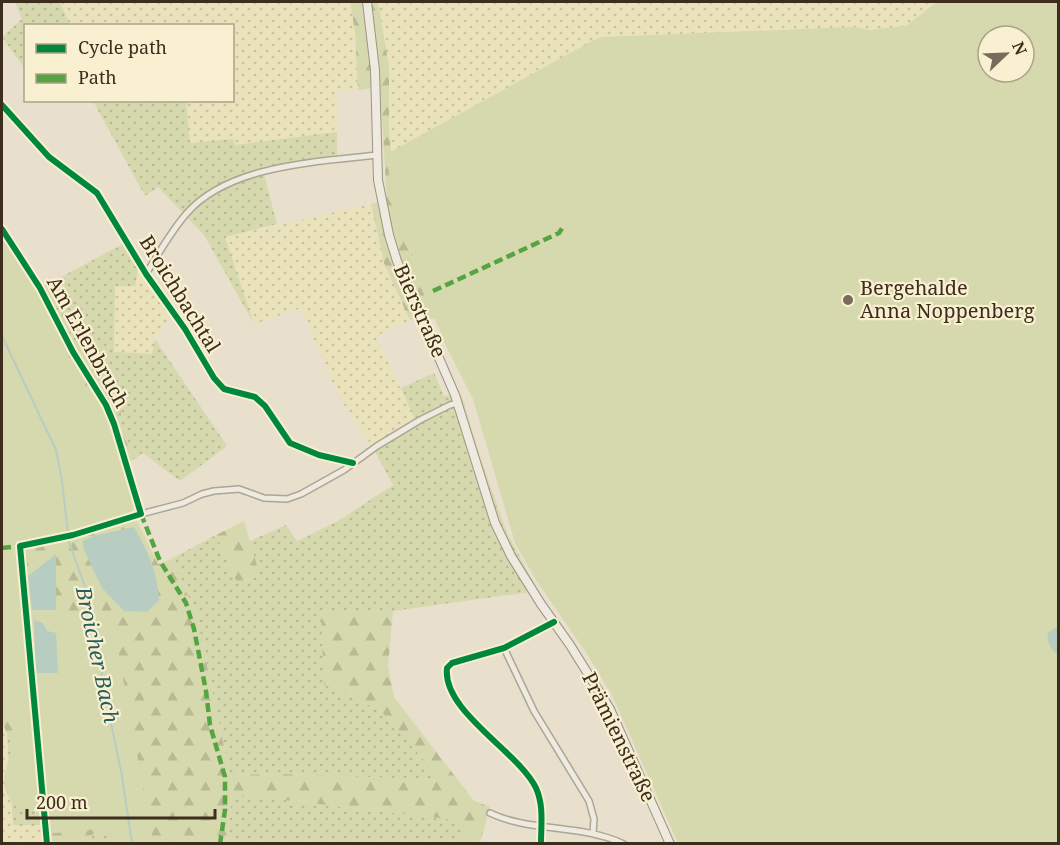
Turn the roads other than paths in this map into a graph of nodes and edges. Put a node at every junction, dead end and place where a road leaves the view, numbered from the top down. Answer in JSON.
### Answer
{"nodes":[{"id":1,"x":367,"y":2,"type":"edge"},
{"id":2,"x":2,"y":105,"type":"edge"},
{"id":3,"x":377,"y":155,"type":"junction"},
{"id":4,"x":2,"y":229,"type":"edge"},
{"id":5,"x":146,"y":274,"type":"junction"},
{"id":6,"x":458,"y":403,"type":"junction"},
{"id":7,"x":353,"y":463,"type":"junction"},
{"id":8,"x":141,"y":514,"type":"junction"},
{"id":9,"x":541,"y":604,"type":"joint"},
{"id":10,"x":554,"y":621,"type":"junction"},
{"id":11,"x":504,"y":648,"type":"junction"},
{"id":12,"x":490,"y":813,"type":"dead end"},
{"id":13,"x":542,"y":825,"type":"junction"},
{"id":14,"x":593,"y":833,"type":"junction"},
{"id":15,"x":47,"y":843,"type":"edge"},
{"id":16,"x":541,"y":843,"type":"edge"},
{"id":17,"x":624,"y":843,"type":"edge"},
{"id":18,"x":670,"y":843,"type":"edge"}],
"edges":[{"from":1,"to":3,"type":"main road","name":"Bierstraße"},
{"from":2,"to":5,"type":"street","name":"Broichbachtal"},
{"from":3,"to":5,"type":"street"},
{"from":3,"to":6,"type":"main road","name":"Bierstraße"},
{"from":4,"to":8,"type":"street","name":"Am Erlenbruch"},
{"from":5,"to":7,"type":"street","name":"Broichbachtal"},
{"from":6,"to":7,"type":"street"},
{"from":6,"to":9,"type":"main road","name":"Bierstraße"},
{"from":7,"to":8,"type":"street"},
{"from":8,"to":15,"type":"street"},
{"from":9,"to":10,"type":"main road","name":"Prämienstraße"},
{"from":10,"to":11,"type":"street"},
{"from":10,"to":18,"type":"main road","name":"Prämienstraße"},
{"from":11,"to":13,"type":"street"},
{"from":11,"to":14,"type":"street"},
{"from":12,"to":13,"type":"street"},
{"from":13,"to":14,"type":"street"},
{"from":13,"to":16,"type":"street"},
{"from":14,"to":17,"type":"street"}]}
